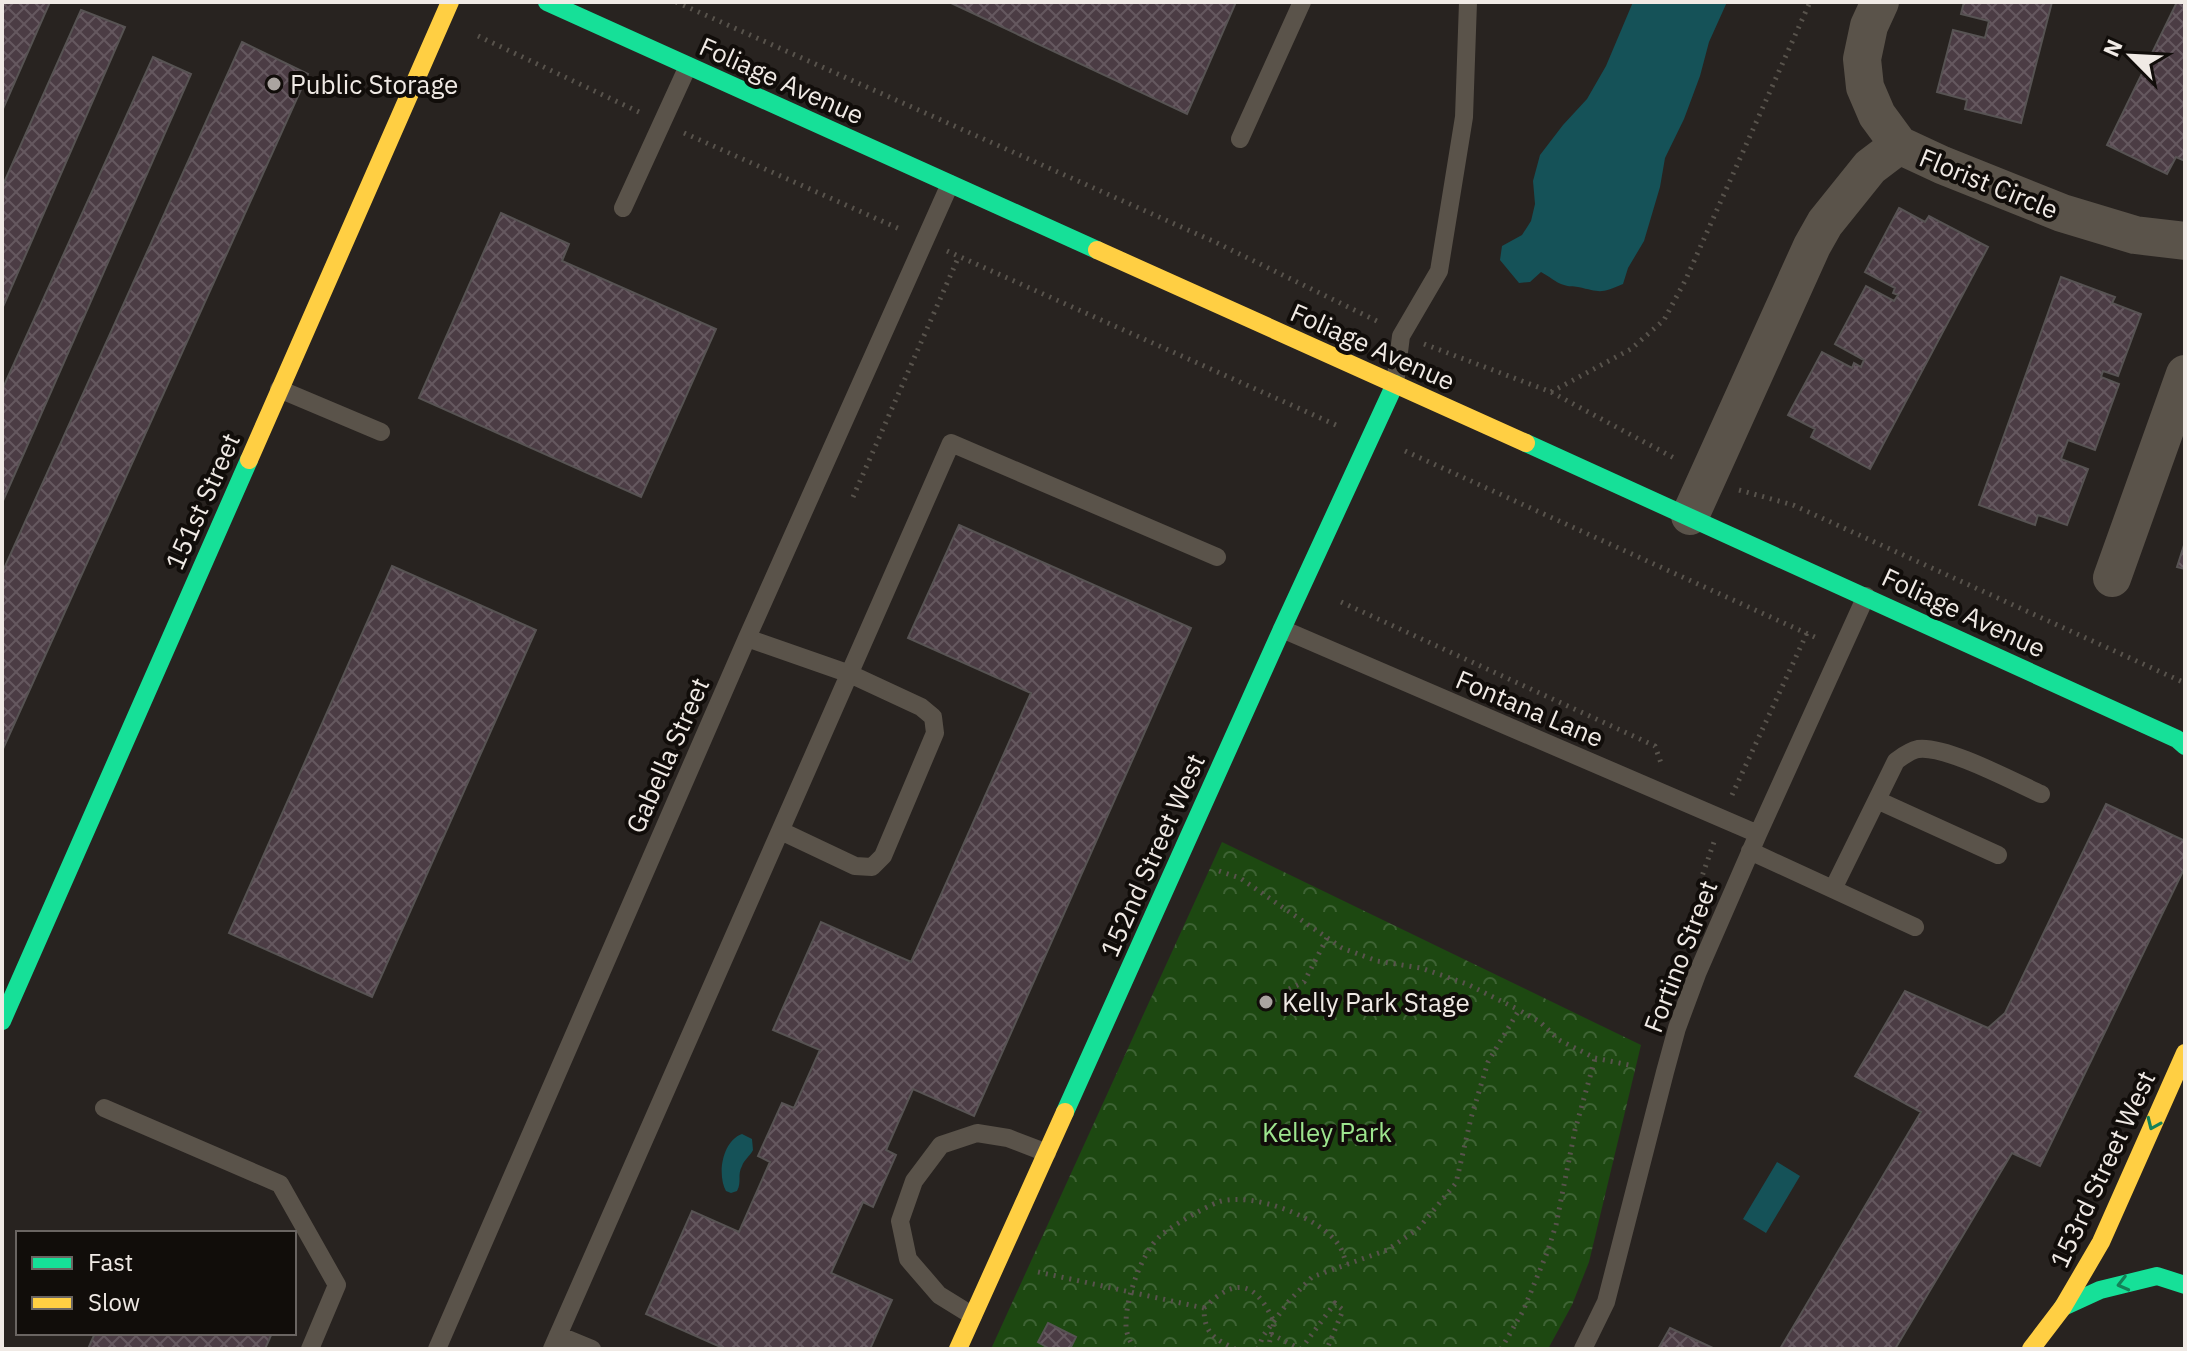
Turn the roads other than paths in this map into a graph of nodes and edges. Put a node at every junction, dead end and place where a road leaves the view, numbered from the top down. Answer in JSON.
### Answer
{"nodes":[{"id":1,"x":450,"y":2,"type":"edge"},
{"id":2,"x":547,"y":2,"type":"edge"},
{"id":3,"x":1302,"y":2,"type":"edge"},
{"id":4,"x":1468,"y":2,"type":"edge"},
{"id":5,"x":1880,"y":2,"type":"edge"},
{"id":6,"x":688,"y":66,"type":"junction"},
{"id":7,"x":1240,"y":139,"type":"dead end"},
{"id":8,"x":1899,"y":145,"type":"junction"},
{"id":9,"x":950,"y":184,"type":"junction"},
{"id":10,"x":623,"y":208,"type":"dead end"},
{"id":11,"x":2185,"y":241,"type":"edge"},
{"id":12,"x":2185,"y":374,"type":"edge"},
{"id":13,"x":1395,"y":384,"type":"junction"},
{"id":14,"x":279,"y":389,"type":"junction"},
{"id":15,"x":381,"y":432,"type":"dead end"},
{"id":16,"x":1690,"y":516,"type":"junction"},
{"id":17,"x":1217,"y":557,"type":"dead end"},
{"id":18,"x":2112,"y":578,"type":"dead end"},
{"id":19,"x":1866,"y":596,"type":"junction"},
{"id":20,"x":1282,"y":629,"type":"junction"},
{"id":21,"x":747,"y":638,"type":"junction"},
{"id":22,"x":850,"y":674,"type":"junction"},
{"id":23,"x":2182,"y":742,"type":"edge"},
{"id":24,"x":2041,"y":794,"type":"dead end"},
{"id":25,"x":1877,"y":800,"type":"junction"},
{"id":26,"x":781,"y":831,"type":"junction"},
{"id":27,"x":1754,"y":842,"type":"junction"},
{"id":28,"x":1998,"y":855,"type":"dead end"},
{"id":29,"x":1833,"y":889,"type":"junction"},
{"id":30,"x":1915,"y":927,"type":"dead end"},
{"id":31,"x":2,"y":1021,"type":"edge"},
{"id":32,"x":2185,"y":1053,"type":"edge"},
{"id":33,"x":104,"y":1108,"type":"dead end"},
{"id":34,"x":1047,"y":1153,"type":"junction"},
{"id":35,"x":2185,"y":1285,"type":"edge"},
{"id":36,"x":2063,"y":1307,"type":"junction"},
{"id":37,"x":973,"y":1316,"type":"junction"},
{"id":38,"x":555,"y":1342,"type":"edge"},
{"id":39,"x":310,"y":1349,"type":"edge"},
{"id":40,"x":437,"y":1349,"type":"edge"},
{"id":41,"x":592,"y":1349,"type":"edge"},
{"id":42,"x":958,"y":1349,"type":"edge"},
{"id":43,"x":1583,"y":1349,"type":"edge"},
{"id":44,"x":2031,"y":1349,"type":"edge"}],
"edges":[{"from":1,"to":14,"type":"street","name":"151st Street"},
{"from":2,"to":6,"type":"street","name":"Foliage Avenue"},
{"from":3,"to":7,"type":"lane"},
{"from":4,"to":13,"type":"lane"},
{"from":5,"to":8,"type":"street","name":"Florist Circle"},
{"from":6,"to":9,"type":"street","name":"Foliage Avenue"},
{"from":6,"to":10,"type":"lane"},
{"from":8,"to":11,"type":"street","name":"Florist Circle"},
{"from":8,"to":16,"type":"street"},
{"from":9,"to":13,"type":"street","name":"Foliage Avenue"},
{"from":9,"to":21,"type":"lane","name":"Gabella Street"},
{"from":12,"to":18,"type":"street"},
{"from":13,"to":16,"type":"street","name":"Foliage Avenue"},
{"from":13,"to":20,"type":"street","name":"152nd Street West"},
{"from":14,"to":15,"type":"lane"},
{"from":14,"to":31,"type":"street","name":"151st Street"},
{"from":16,"to":19,"type":"street","name":"Foliage Avenue"},
{"from":17,"to":22,"type":"lane"},
{"from":19,"to":23,"type":"street","name":"Foliage Avenue"},
{"from":19,"to":27,"type":"lane","name":"Fortino Street"},
{"from":20,"to":27,"type":"lane","name":"Fontana Lane"},
{"from":20,"to":34,"type":"street","name":"152nd Street West"},
{"from":21,"to":22,"type":"lane"},
{"from":21,"to":40,"type":"lane","name":"Gabella Street"},
{"from":22,"to":26,"type":"lane"},
{"from":22,"to":26,"type":"lane"},
{"from":24,"to":25,"type":"lane"},
{"from":25,"to":28,"type":"lane"},
{"from":25,"to":29,"type":"lane"},
{"from":26,"to":38,"type":"lane"},
{"from":27,"to":29,"type":"lane","name":"Fontana Lane"},
{"from":27,"to":43,"type":"lane","name":"Fortino Street"},
{"from":29,"to":30,"type":"lane","name":"Fontana Lane"},
{"from":32,"to":36,"type":"street","name":"153rd Street West","one_way":true},
{"from":33,"to":39,"type":"lane"},
{"from":34,"to":37,"type":"street","name":"152nd Street West"},
{"from":34,"to":37,"type":"lane"},
{"from":35,"to":36,"type":"street","name":"153rd Street West","one_way":true},
{"from":36,"to":44,"type":"street","name":"153rd Street West"},
{"from":37,"to":42,"type":"street","name":"152nd Street West"},
{"from":38,"to":41,"type":"lane"}]}
